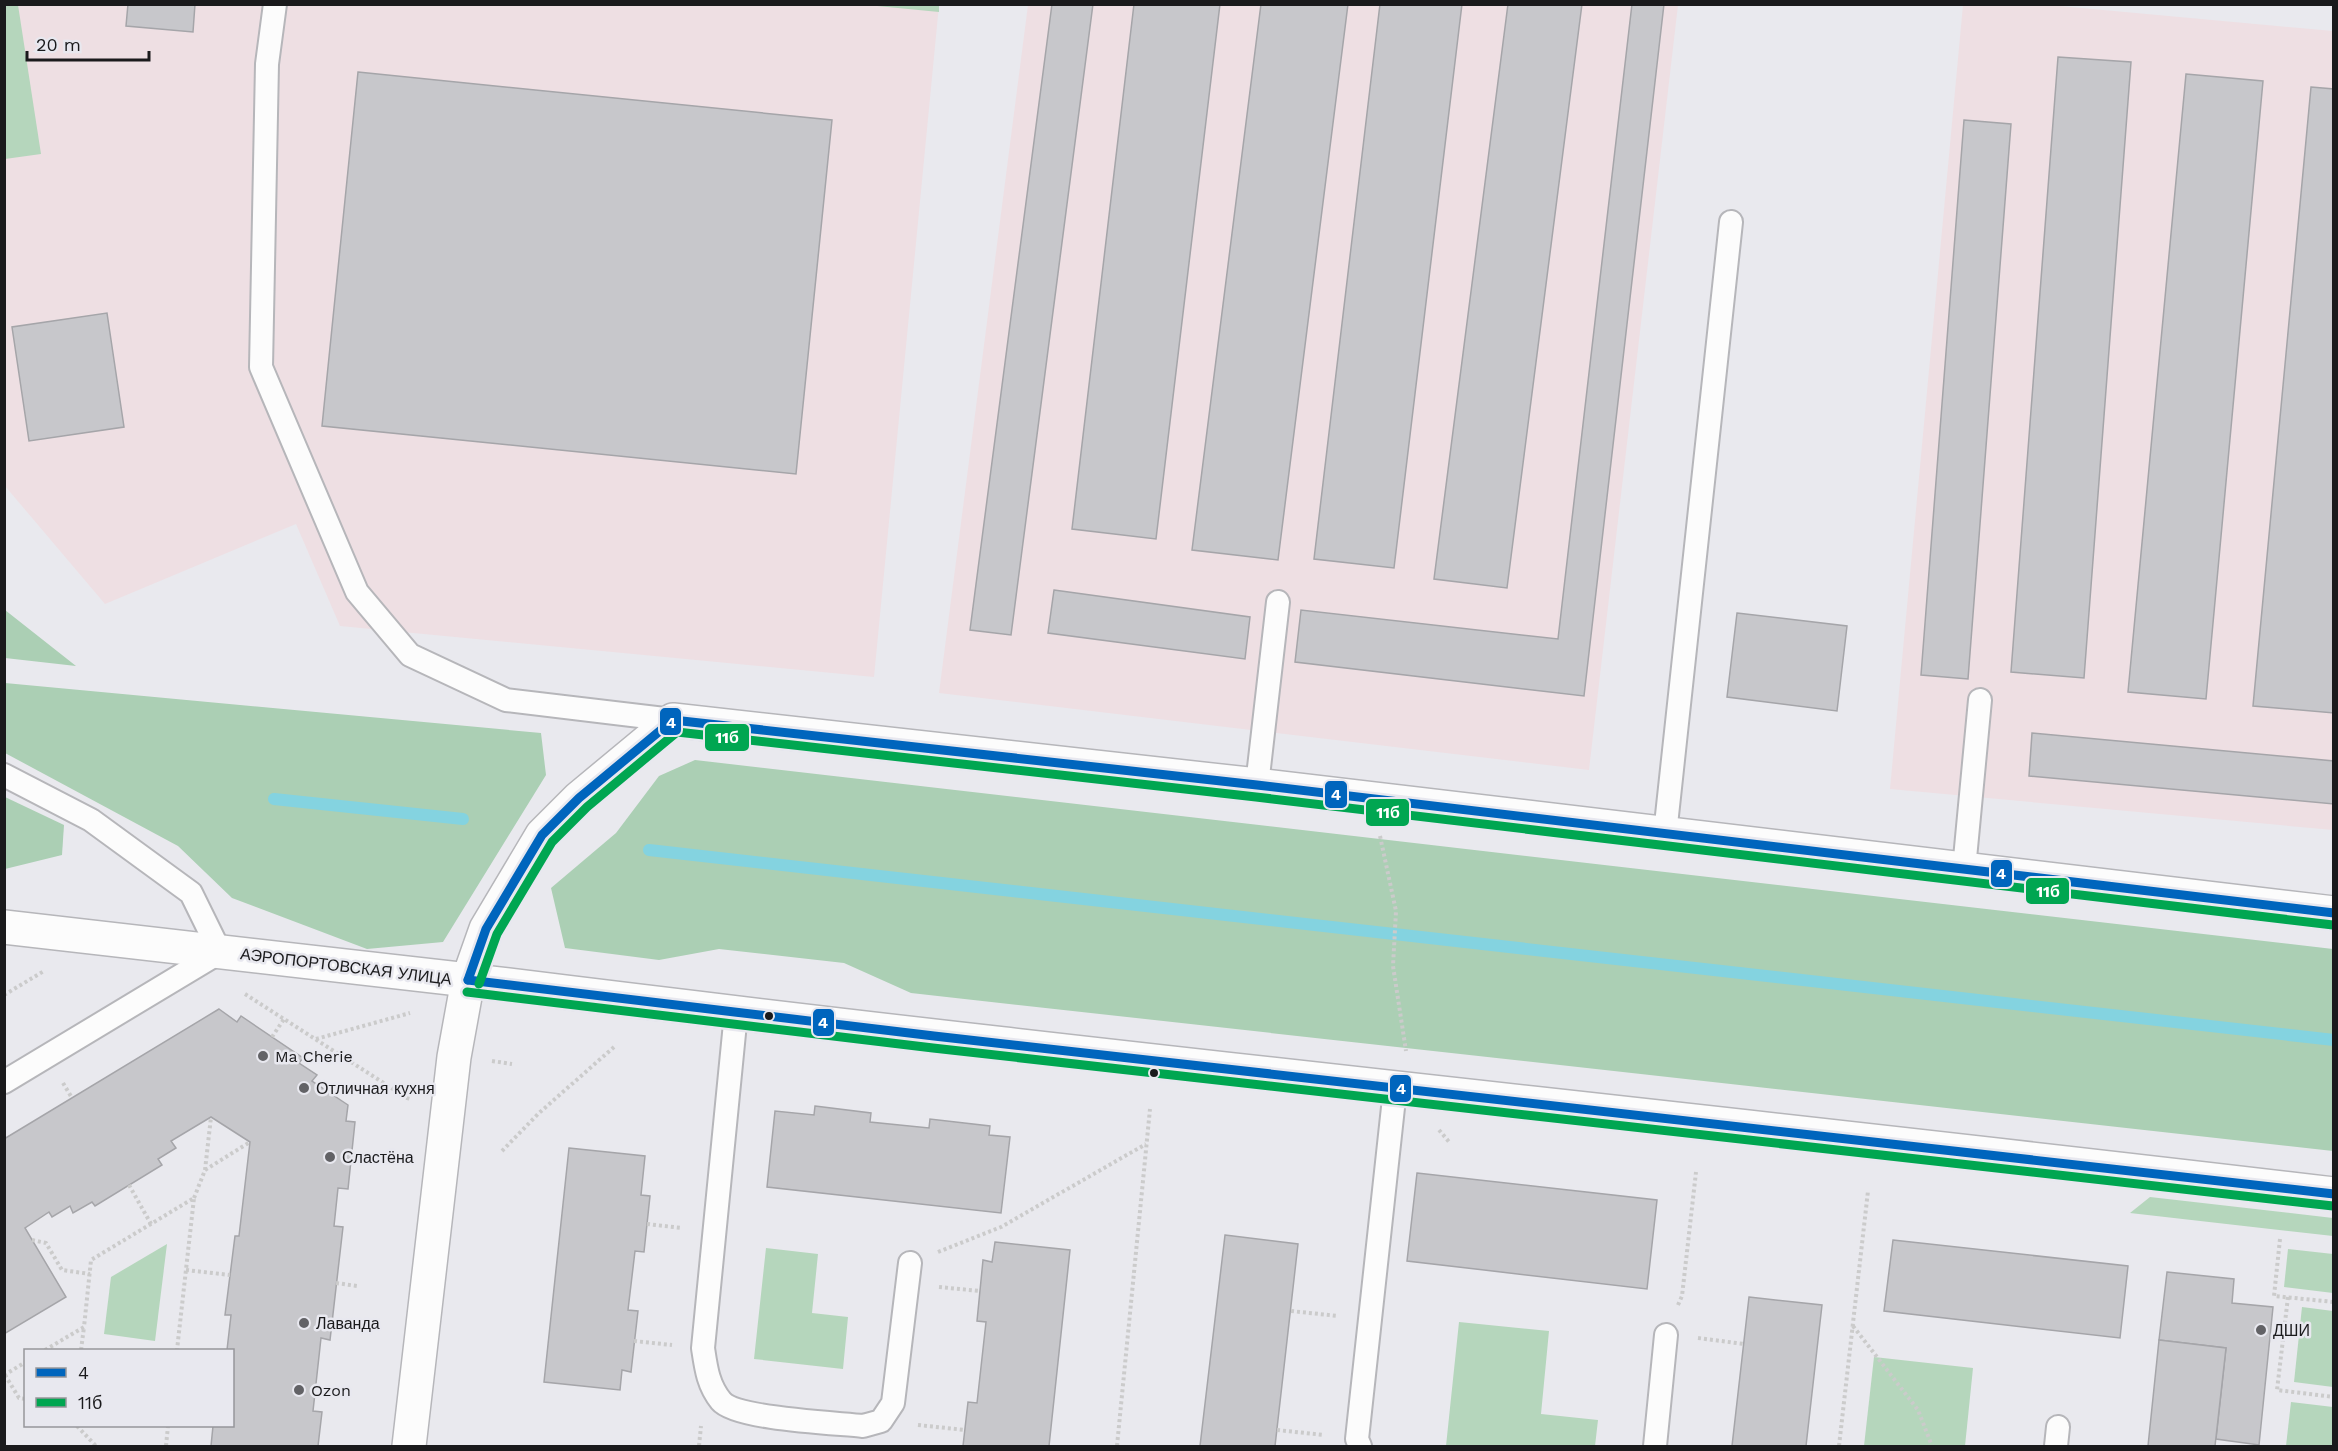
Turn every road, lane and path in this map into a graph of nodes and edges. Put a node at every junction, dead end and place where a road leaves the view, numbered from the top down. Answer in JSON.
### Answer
{"nodes":[{"id":1,"x":275,"y":4,"type":"edge"},
{"id":2,"x":1731,"y":222,"type":"dead end"},
{"id":3,"x":1278,"y":602,"type":"dead end"},
{"id":4,"x":1980,"y":700,"type":"dead end"},
{"id":5,"x":673,"y":720,"type":"junction"},
{"id":6,"x":4,"y":775,"type":"edge"},
{"id":7,"x":1257,"y":785,"type":"junction"},
{"id":8,"x":1379,"y":832,"type":"dead end"},
{"id":9,"x":1665,"y":834,"type":"junction"},
{"id":10,"x":1964,"y":869,"type":"junction"},
{"id":11,"x":2334,"y":913,"type":"edge"},
{"id":12,"x":4,"y":927,"type":"edge"},
{"id":13,"x":220,"y":952,"type":"junction"},
{"id":14,"x":44,"y":970,"type":"dead end"},
{"id":15,"x":468,"y":980,"type":"junction"},
{"id":16,"x":241,"y":991,"type":"dead end"},
{"id":17,"x":4,"y":995,"type":"edge"},
{"id":18,"x":419,"y":1010,"type":"dead end"},
{"id":19,"x":736,"y":1013,"type":"junction"},
{"id":20,"x":284,"y":1019,"type":"junction"},
{"id":21,"x":272,"y":1037,"type":"dead end"},
{"id":22,"x":315,"y":1039,"type":"junction"},
{"id":23,"x":614,"y":1047,"type":"dead end"},
{"id":24,"x":1406,"y":1053,"type":"dead end"},
{"id":25,"x":73,"y":1077,"type":"dead end"},
{"id":26,"x":4,"y":1082,"type":"edge"},
{"id":27,"x":63,"y":1083,"type":"junction"},
{"id":28,"x":53,"y":1088,"type":"dead end"},
{"id":29,"x":1395,"y":1089,"type":"junction"},
{"id":30,"x":72,"y":1098,"type":"dead end"},
{"id":31,"x":414,"y":1099,"type":"dead end"},
{"id":32,"x":1150,"y":1109,"type":"dead end"},
{"id":33,"x":211,"y":1117,"type":"dead end"},
{"id":34,"x":250,"y":1142,"type":"dead end"},
{"id":35,"x":1146,"y":1144,"type":"junction"},
{"id":36,"x":502,"y":1151,"type":"dead end"},
{"id":37,"x":351,"y":1155,"type":"dead end"},
{"id":38,"x":372,"y":1158,"type":"dead end"},
{"id":39,"x":205,"y":1170,"type":"junction"},
{"id":40,"x":1696,"y":1172,"type":"dead end"},
{"id":41,"x":129,"y":1185,"type":"dead end"},
{"id":42,"x":1868,"y":1191,"type":"dead end"},
{"id":43,"x":2334,"y":1194,"type":"edge"},
{"id":44,"x":194,"y":1198,"type":"junction"},
{"id":45,"x":151,"y":1224,"type":"junction"},
{"id":46,"x":2280,"y":1239,"type":"dead end"},
{"id":47,"x":32,"y":1240,"type":"dead end"},
{"id":48,"x":186,"y":1270,"type":"junction"},
{"id":49,"x":908,"y":1273,"type":"junction"},
{"id":50,"x":90,"y":1274,"type":"junction"},
{"id":51,"x":230,"y":1275,"type":"dead end"},
{"id":52,"x":336,"y":1283,"type":"dead end"},
{"id":53,"x":357,"y":1286,"type":"dead end"},
{"id":54,"x":980,"y":1291,"type":"dead end"},
{"id":55,"x":2288,"y":1298,"type":"junction"},
{"id":56,"x":2334,"y":1302,"type":"edge"},
{"id":57,"x":1291,"y":1311,"type":"dead end"},
{"id":58,"x":1370,"y":1320,"type":"junction"},
{"id":59,"x":1853,"y":1326,"type":"junction"},
{"id":60,"x":84,"y":1327,"type":"junction"},
{"id":61,"x":1666,"y":1335,"type":"junction"},
{"id":62,"x":1744,"y":1344,"type":"dead end"},
{"id":63,"x":47,"y":1349,"type":"edge"},
{"id":64,"x":81,"y":1349,"type":"edge"},
{"id":65,"x":177,"y":1349,"type":"edge"},
{"id":66,"x":24,"y":1363,"type":"edge"},
{"id":67,"x":5,"y":1375,"type":"edge"},
{"id":68,"x":2334,"y":1396,"type":"edge"},
{"id":69,"x":24,"y":1399,"type":"edge"},
{"id":70,"x":881,"y":1421,"type":"junction"},
{"id":71,"x":79,"y":1427,"type":"edge"},
{"id":72,"x":168,"y":1427,"type":"edge"},
{"id":73,"x":965,"y":1430,"type":"dead end"},
{"id":74,"x":1277,"y":1430,"type":"dead end"},
{"id":75,"x":1359,"y":1443,"type":"edge"},
{"id":76,"x":96,"y":1446,"type":"edge"},
{"id":77,"x":166,"y":1446,"type":"edge"},
{"id":78,"x":409,"y":1446,"type":"edge"},
{"id":79,"x":1117,"y":1446,"type":"edge"},
{"id":80,"x":1655,"y":1446,"type":"edge"},
{"id":81,"x":1839,"y":1446,"type":"edge"},
{"id":82,"x":1932,"y":1446,"type":"edge"}],
"edges":[{"from":1,"to":5,"type":"lane"},
{"from":2,"to":9,"type":"lane"},
{"from":3,"to":7,"type":"lane"},
{"from":4,"to":10,"type":"lane"},
{"from":5,"to":7,"type":"street"},
{"from":5,"to":15,"type":"street"},
{"from":6,"to":13,"type":"lane"},
{"from":7,"to":9,"type":"street"},
{"from":8,"to":24,"type":"path"},
{"from":9,"to":10,"type":"street"},
{"from":10,"to":11,"type":"street"},
{"from":12,"to":13,"type":"street","name":"АЭРОПОРТОВСКАЯ УЛИЦА"},
{"from":13,"to":15,"type":"street","name":"АЭРОПОРТОВСКАЯ УЛИЦА"},
{"from":13,"to":26,"type":"lane"},
{"from":14,"to":17,"type":"path"},
{"from":15,"to":19,"type":"street","name":"АЭРОПОРТОВСКАЯ УЛИЦА"},
{"from":15,"to":78,"type":"street"},
{"from":16,"to":20,"type":"path"},
{"from":18,"to":22,"type":"path"},
{"from":19,"to":29,"type":"street","name":"АЭРОПОРТОВСКАЯ УЛИЦА"},
{"from":19,"to":70,"type":"lane"},
{"from":20,"to":21,"type":"path"},
{"from":20,"to":22,"type":"path"},
{"from":22,"to":31,"type":"path"},
{"from":23,"to":36,"type":"path"},
{"from":25,"to":27,"type":"path"},
{"from":27,"to":28,"type":"path"},
{"from":27,"to":30,"type":"path"},
{"from":29,"to":43,"type":"street","name":"АЭРОПОРТОВСКАЯ УЛИЦА"},
{"from":29,"to":58,"type":"lane"},
{"from":32,"to":35,"type":"path"},
{"from":33,"to":39,"type":"path"},
{"from":34,"to":39,"type":"path"},
{"from":35,"to":49,"type":"path"},
{"from":35,"to":79,"type":"path"},
{"from":37,"to":38,"type":"path"},
{"from":39,"to":44,"type":"path"},
{"from":40,"to":61,"type":"path"},
{"from":41,"to":45,"type":"path"},
{"from":42,"to":59,"type":"path"},
{"from":44,"to":45,"type":"path"},
{"from":44,"to":48,"type":"path"},
{"from":45,"to":50,"type":"path"},
{"from":46,"to":55,"type":"path"},
{"from":47,"to":50,"type":"path"},
{"from":48,"to":51,"type":"path"},
{"from":48,"to":65,"type":"path"},
{"from":49,"to":54,"type":"path"},
{"from":49,"to":70,"type":"lane"},
{"from":50,"to":60,"type":"path"},
{"from":52,"to":53,"type":"path"},
{"from":55,"to":56,"type":"path"},
{"from":55,"to":68,"type":"path"},
{"from":57,"to":58,"type":"path"},
{"from":58,"to":75,"type":"lane"},
{"from":59,"to":81,"type":"path"},
{"from":59,"to":82,"type":"path"},
{"from":60,"to":63,"type":"path"},
{"from":60,"to":64,"type":"path"},
{"from":61,"to":62,"type":"path"},
{"from":61,"to":80,"type":"lane"},
{"from":66,"to":67,"type":"path"},
{"from":67,"to":69,"type":"path"},
{"from":70,"to":73,"type":"path"},
{"from":71,"to":76,"type":"path"},
{"from":72,"to":77,"type":"path"},
{"from":74,"to":75,"type":"path"}]}
